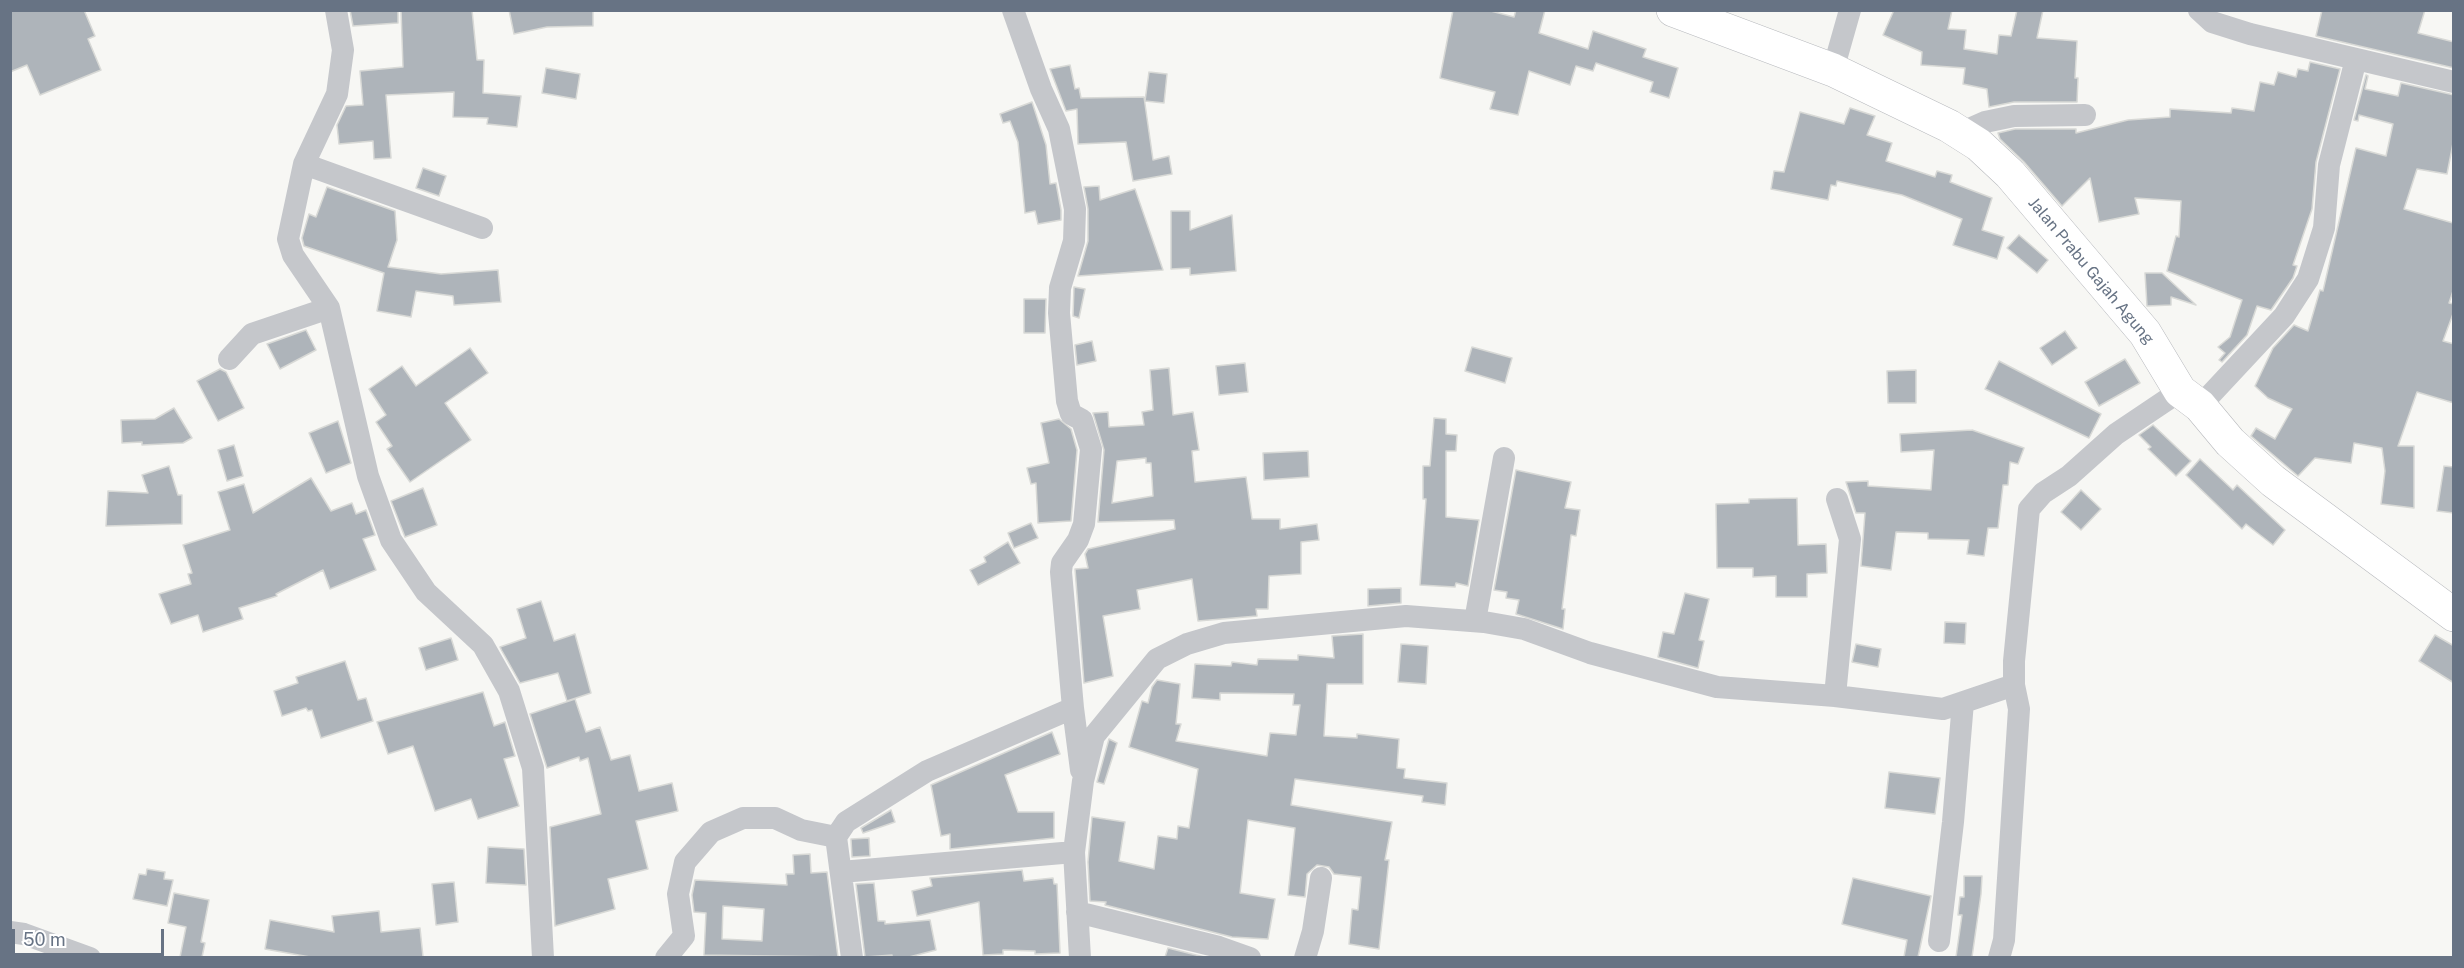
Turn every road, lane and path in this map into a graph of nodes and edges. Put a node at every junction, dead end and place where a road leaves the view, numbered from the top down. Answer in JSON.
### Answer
{"nodes":[{"id":1,"x":336,"y":10,"type":"edge"},
{"id":2,"x":1012,"y":10,"type":"edge"},
{"id":3,"x":1672,"y":10,"type":"edge"},
{"id":4,"x":1850,"y":10,"type":"edge"},
{"id":5,"x":2199,"y":10,"type":"edge"},
{"id":6,"x":2356,"y":59,"type":"junction"},
{"id":7,"x":1833,"y":70,"type":"junction"},
{"id":8,"x":2454,"y":82,"type":"edge"},
{"id":9,"x":2085,"y":115,"type":"dead end"},
{"id":10,"x":1960,"y":133,"type":"junction"},
{"id":11,"x":304,"y":164,"type":"junction"},
{"id":12,"x":482,"y":228,"type":"dead end"},
{"id":13,"x":330,"y":308,"type":"junction"},
{"id":14,"x":229,"y":359,"type":"dead end"},
{"id":15,"x":2190,"y":399,"type":"junction"},
{"id":16,"x":1504,"y":458,"type":"dead end"},
{"id":17,"x":1837,"y":499,"type":"dead end"},
{"id":18,"x":2454,"y":615,"type":"edge"},
{"id":19,"x":1475,"y":621,"type":"junction"},
{"id":20,"x":2014,"y":685,"type":"junction"},
{"id":21,"x":1835,"y":696,"type":"junction"},
{"id":22,"x":1963,"y":702,"type":"junction"},
{"id":23,"x":1073,"y":708,"type":"junction"},
{"id":24,"x":1083,"y":781,"type":"junction"},
{"id":25,"x":836,"y":837,"type":"junction"},
{"id":26,"x":1074,"y":852,"type":"junction"},
{"id":27,"x":841,"y":872,"type":"junction"},
{"id":28,"x":1321,"y":878,"type":"dead end"},
{"id":29,"x":1077,"y":912,"type":"junction"},
{"id":30,"x":10,"y":932,"type":"edge"},
{"id":31,"x":1939,"y":941,"type":"dead end"},
{"id":32,"x":90,"y":957,"type":"edge"},
{"id":33,"x":543,"y":957,"type":"edge"},
{"id":34,"x":666,"y":957,"type":"edge"},
{"id":35,"x":852,"y":957,"type":"edge"},
{"id":36,"x":1080,"y":957,"type":"edge"},
{"id":37,"x":1250,"y":957,"type":"edge"},
{"id":38,"x":1305,"y":957,"type":"edge"},
{"id":39,"x":1999,"y":957,"type":"edge"}],
"edges":[{"from":1,"to":11,"type":"street"},
{"from":2,"to":23,"type":"street"},
{"from":3,"to":7,"type":"highway","name":"Jalan Prabu Gajah Agung"},
{"from":4,"to":7,"type":"street"},
{"from":5,"to":6,"type":"street"},
{"from":6,"to":8,"type":"street"},
{"from":6,"to":15,"type":"street"},
{"from":7,"to":10,"type":"highway","name":"Jalan Prabu Gajah Agung"},
{"from":9,"to":10,"type":"street"},
{"from":10,"to":15,"type":"highway","name":"Jalan Prabu Gajah Agung"},
{"from":11,"to":12,"type":"street"},
{"from":11,"to":13,"type":"street"},
{"from":13,"to":14,"type":"street"},
{"from":13,"to":33,"type":"street"},
{"from":15,"to":18,"type":"highway","name":"Jalan Prabu Gajah Agung"},
{"from":15,"to":20,"type":"street"},
{"from":16,"to":19,"type":"street"},
{"from":17,"to":21,"type":"street"},
{"from":19,"to":21,"type":"street"},
{"from":19,"to":24,"type":"street"},
{"from":20,"to":22,"type":"street"},
{"from":20,"to":39,"type":"street"},
{"from":21,"to":22,"type":"street"},
{"from":22,"to":31,"type":"street"},
{"from":23,"to":24,"type":"street"},
{"from":23,"to":25,"type":"street"},
{"from":24,"to":26,"type":"street"},
{"from":25,"to":27,"type":"street"},
{"from":25,"to":34,"type":"street"},
{"from":26,"to":27,"type":"street"},
{"from":26,"to":29,"type":"street"},
{"from":27,"to":35,"type":"street"},
{"from":28,"to":38,"type":"street"},
{"from":29,"to":36,"type":"street"},
{"from":29,"to":37,"type":"street"},
{"from":30,"to":32,"type":"street"}]}
